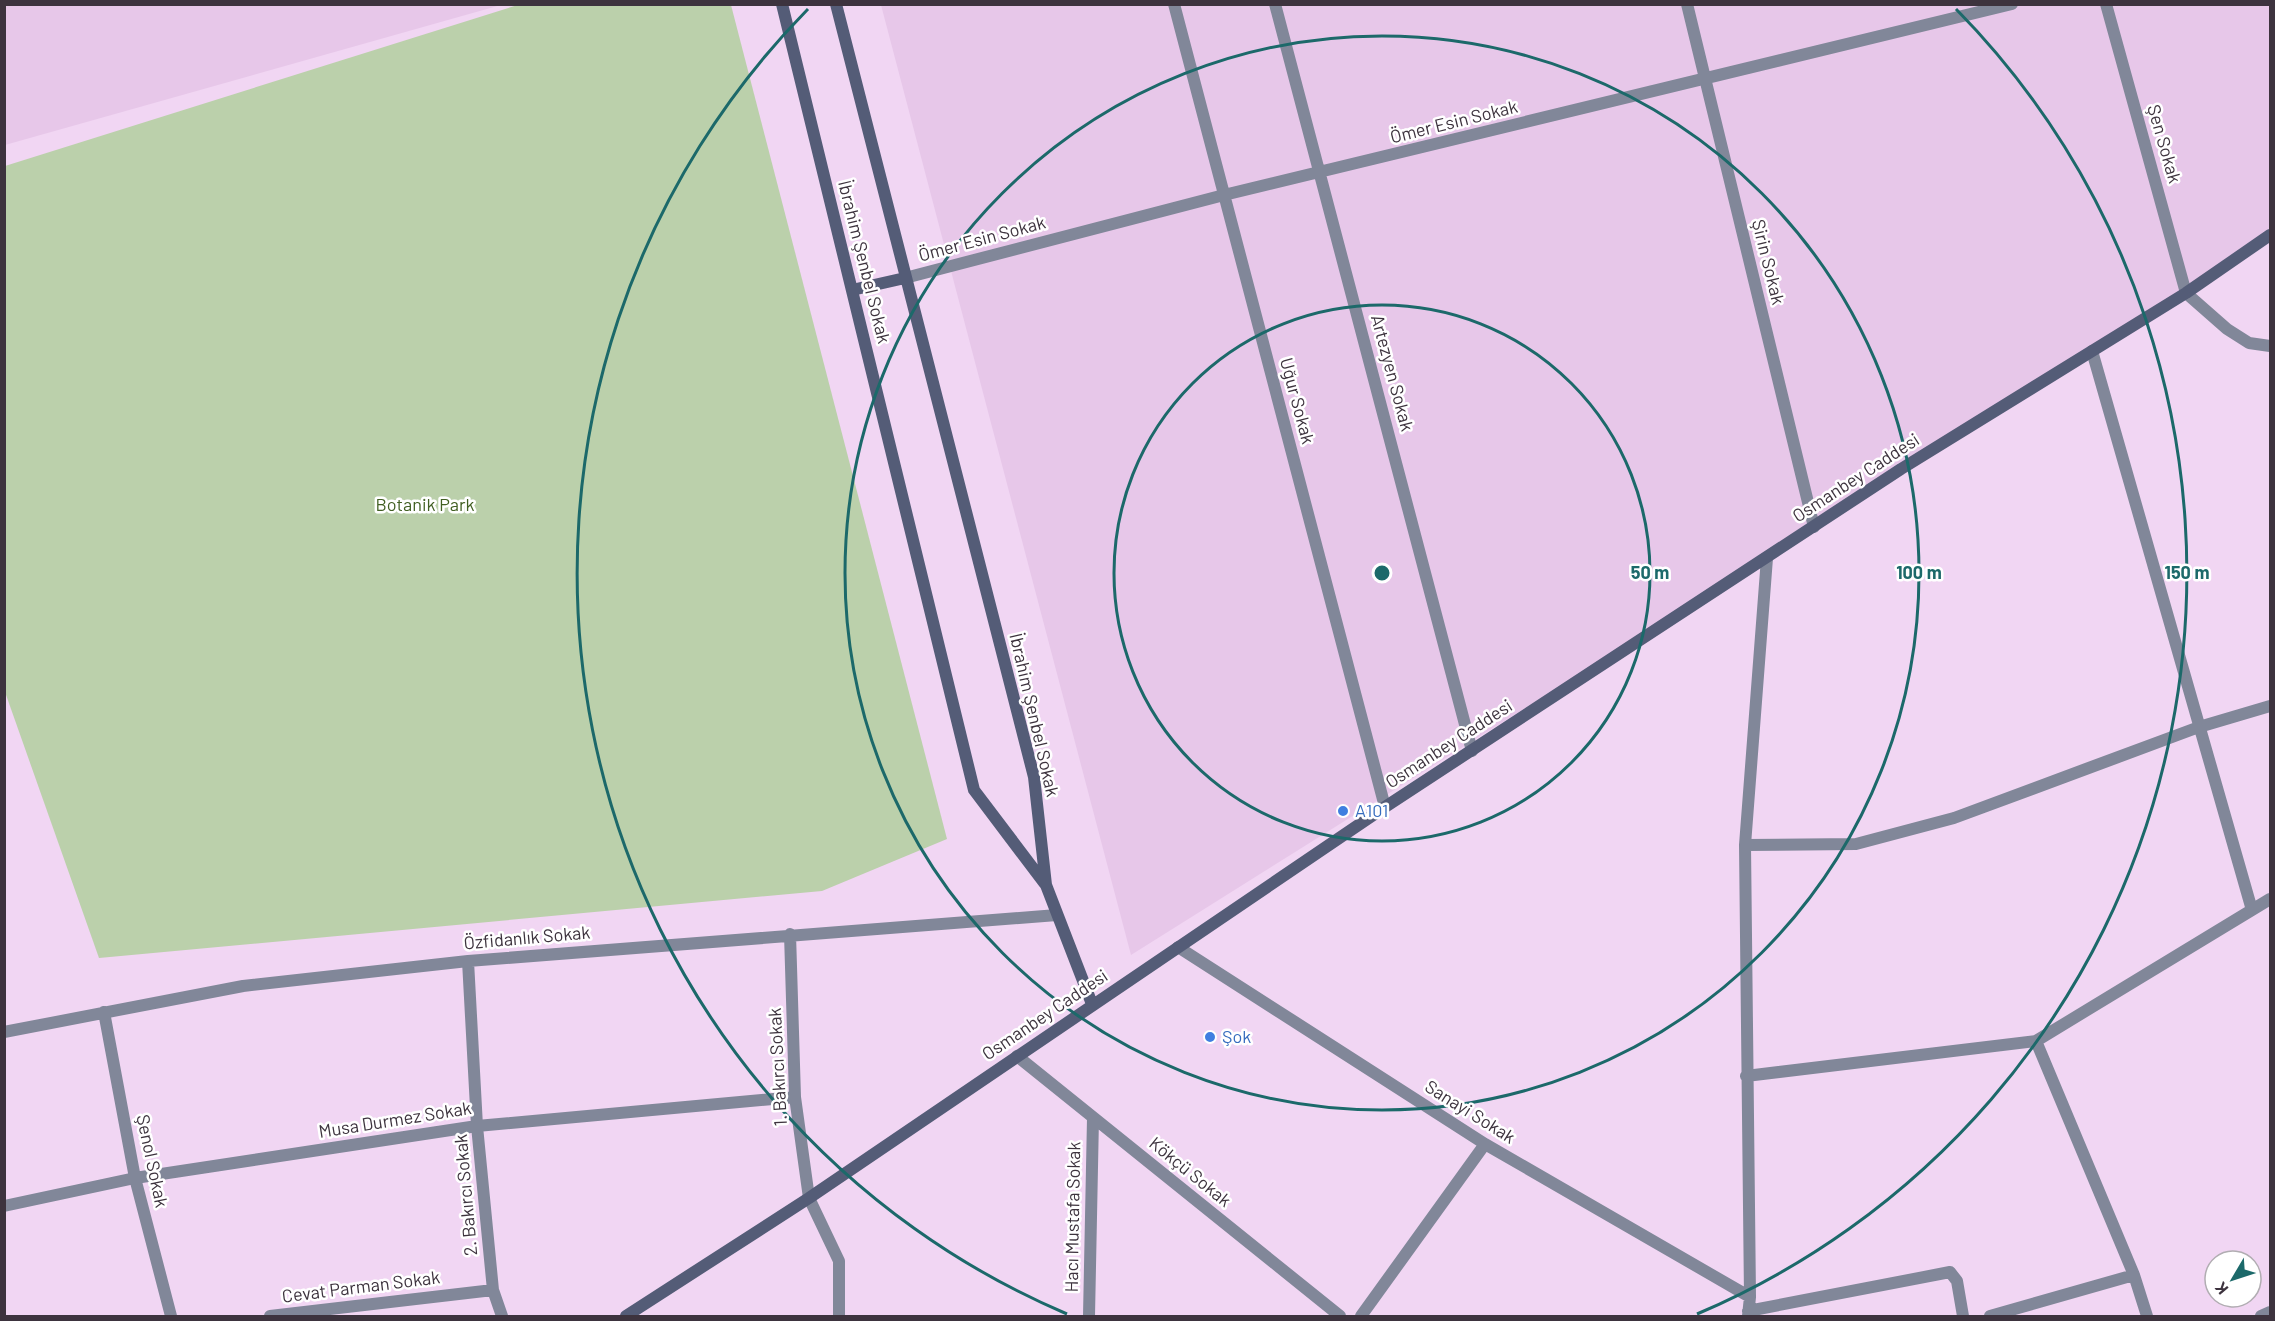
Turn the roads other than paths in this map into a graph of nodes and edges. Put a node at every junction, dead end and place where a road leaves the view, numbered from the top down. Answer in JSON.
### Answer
{"nodes":[{"id":1,"x":782,"y":4,"type":"edge"},
{"id":2,"x":836,"y":4,"type":"edge"},
{"id":3,"x":1174,"y":4,"type":"edge"},
{"id":4,"x":1275,"y":4,"type":"edge"},
{"id":5,"x":1687,"y":4,"type":"edge"},
{"id":6,"x":2012,"y":4,"type":"edge"},
{"id":7,"x":2106,"y":4,"type":"edge"},
{"id":8,"x":1705,"y":80,"type":"junction"},
{"id":9,"x":1321,"y":172,"type":"junction"},
{"id":10,"x":1224,"y":195,"type":"junction"},
{"id":11,"x":2271,"y":235,"type":"edge"},
{"id":12,"x":905,"y":278,"type":"junction"},
{"id":13,"x":852,"y":290,"type":"junction"},
{"id":14,"x":2186,"y":293,"type":"junction"},
{"id":15,"x":2271,"y":346,"type":"edge"},
{"id":16,"x":2092,"y":351,"type":"junction"},
{"id":17,"x":1814,"y":527,"type":"junction"},
{"id":18,"x":1767,"y":558,"type":"junction"},
{"id":19,"x":2271,"y":705,"type":"edge"},
{"id":20,"x":2199,"y":727,"type":"junction"},
{"id":21,"x":1472,"y":751,"type":"junction"},
{"id":22,"x":1385,"y":807,"type":"junction"},
{"id":23,"x":1744,"y":845,"type":"junction"},
{"id":24,"x":1046,"y":885,"type":"junction"},
{"id":25,"x":2271,"y":899,"type":"edge"},
{"id":26,"x":2252,"y":910,"type":"junction"},
{"id":27,"x":1057,"y":915,"type":"junction"},
{"id":28,"x":790,"y":934,"type":"junction"},
{"id":29,"x":1178,"y":947,"type":"junction"},
{"id":30,"x":468,"y":961,"type":"junction"},
{"id":31,"x":1092,"y":1004,"type":"junction"},
{"id":32,"x":104,"y":1012,"type":"junction"},
{"id":33,"x":4,"y":1032,"type":"edge"},
{"id":34,"x":2036,"y":1041,"type":"junction"},
{"id":35,"x":1017,"y":1056,"type":"junction"},
{"id":36,"x":1746,"y":1076,"type":"junction"},
{"id":37,"x":795,"y":1097,"type":"junction"},
{"id":38,"x":1093,"y":1118,"type":"junction"},
{"id":39,"x":477,"y":1126,"type":"junction"},
{"id":40,"x":1485,"y":1144,"type":"junction"},
{"id":41,"x":135,"y":1178,"type":"junction"},
{"id":42,"x":809,"y":1198,"type":"junction"},
{"id":43,"x":4,"y":1206,"type":"edge"},
{"id":44,"x":2134,"y":1275,"type":"junction"},
{"id":45,"x":493,"y":1290,"type":"junction"},
{"id":46,"x":1750,"y":1297,"type":"junction"},
{"id":47,"x":2271,"y":1312,"type":"edge"},
{"id":48,"x":1748,"y":1314,"type":"edge"},
{"id":49,"x":171,"y":1317,"type":"edge"},
{"id":50,"x":270,"y":1317,"type":"edge"},
{"id":51,"x":502,"y":1317,"type":"edge"},
{"id":52,"x":626,"y":1317,"type":"edge"},
{"id":53,"x":839,"y":1317,"type":"edge"},
{"id":54,"x":1089,"y":1317,"type":"edge"},
{"id":55,"x":1340,"y":1317,"type":"edge"},
{"id":56,"x":1361,"y":1317,"type":"edge"},
{"id":57,"x":1963,"y":1317,"type":"edge"},
{"id":58,"x":1990,"y":1317,"type":"edge"},
{"id":59,"x":2146,"y":1317,"type":"edge"},
{"id":60,"x":2261,"y":1317,"type":"edge"}],
"edges":[{"from":1,"to":13,"type":"street","name":"İbrahim Şenbel Sokak"},
{"from":2,"to":12,"type":"street","name":"İbrahim Şenbel Sokak"},
{"from":3,"to":10,"type":"street","name":"Uğur Sokak"},
{"from":4,"to":9,"type":"street","name":"Artezyen Sokak"},
{"from":5,"to":8,"type":"street","name":"Şirin Sokak"},
{"from":6,"to":8,"type":"street","name":"Ömer Esin Sokak"},
{"from":7,"to":14,"type":"street","name":"Şen Sokak"},
{"from":8,"to":9,"type":"street","name":"Ömer Esin Sokak"},
{"from":8,"to":17,"type":"street","name":"Şirin Sokak"},
{"from":9,"to":10,"type":"street","name":"Ömer Esin Sokak"},
{"from":9,"to":21,"type":"street","name":"Artezyen Sokak"},
{"from":10,"to":12,"type":"street","name":"Ömer Esin Sokak"},
{"from":10,"to":22,"type":"street","name":"Uğur Sokak"},
{"from":11,"to":14,"type":"street","name":"Osmanbey Caddesi"},
{"from":12,"to":13,"type":"street"},
{"from":12,"to":24,"type":"street","name":"İbrahim Şenbel Sokak"},
{"from":13,"to":24,"type":"street","name":"İbrahim Şenbel Sokak"},
{"from":14,"to":15,"type":"street"},
{"from":14,"to":16,"type":"street","name":"Osmanbey Caddesi"},
{"from":16,"to":17,"type":"street","name":"Osmanbey Caddesi"},
{"from":16,"to":20,"type":"street"},
{"from":17,"to":18,"type":"street","name":"Osmanbey Caddesi"},
{"from":18,"to":21,"type":"street","name":"Osmanbey Caddesi"},
{"from":18,"to":23,"type":"street"},
{"from":19,"to":20,"type":"street"},
{"from":20,"to":23,"type":"street"},
{"from":20,"to":26,"type":"street"},
{"from":21,"to":22,"type":"street","name":"Osmanbey Caddesi"},
{"from":22,"to":29,"type":"street","name":"Osmanbey Caddesi"},
{"from":23,"to":36,"type":"street"},
{"from":24,"to":27,"type":"street"},
{"from":25,"to":26,"type":"street"},
{"from":26,"to":34,"type":"street"},
{"from":27,"to":28,"type":"street","name":"Özfidanlık Sokak"},
{"from":27,"to":31,"type":"street"},
{"from":28,"to":30,"type":"street","name":"Özfidanlık Sokak"},
{"from":28,"to":37,"type":"street","name":"1. Bakırcı Sokak"},
{"from":29,"to":31,"type":"street","name":"Osmanbey Caddesi"},
{"from":29,"to":40,"type":"street","name":"Sanayi Sokak"},
{"from":30,"to":32,"type":"street","name":"Özfidanlık Sokak"},
{"from":30,"to":39,"type":"street","name":"2. Bakırcı Sokak"},
{"from":31,"to":35,"type":"street","name":"Osmanbey Caddesi"},
{"from":32,"to":33,"type":"street","name":"Özfidanlık Sokak"},
{"from":32,"to":41,"type":"street","name":"Şenol Sokak"},
{"from":34,"to":36,"type":"street"},
{"from":34,"to":44,"type":"street"},
{"from":35,"to":38,"type":"street","name":"Kökçü Sokak"},
{"from":35,"to":42,"type":"street","name":"Osmanbey Caddesi"},
{"from":36,"to":46,"type":"street"},
{"from":37,"to":39,"type":"street","name":"Musa Durmez Sokak"},
{"from":37,"to":42,"type":"street","name":"1. Bakırcı Sokak"},
{"from":38,"to":54,"type":"street","name":"Hacı Mustafa Sokak"},
{"from":38,"to":55,"type":"street","name":"Kökçü Sokak"},
{"from":39,"to":41,"type":"street","name":"Musa Durmez Sokak"},
{"from":39,"to":45,"type":"street","name":"2. Bakırcı Sokak"},
{"from":40,"to":46,"type":"street","name":"Sanayi Sokak"},
{"from":40,"to":56,"type":"street"},
{"from":41,"to":43,"type":"street","name":"Musa Durmez Sokak"},
{"from":41,"to":49,"type":"street","name":"Şenol Sokak"},
{"from":42,"to":52,"type":"street","name":"Osmanbey Caddesi"},
{"from":42,"to":53,"type":"street","name":"1. Bakırcı Sokak"},
{"from":44,"to":58,"type":"street"},
{"from":44,"to":59,"type":"street"},
{"from":45,"to":50,"type":"street","name":"Cevat Parman Sokak"},
{"from":45,"to":51,"type":"street","name":"2. Bakırcı Sokak"},
{"from":46,"to":48,"type":"street"},
{"from":47,"to":60,"type":"street"},
{"from":48,"to":57,"type":"street"}]}
